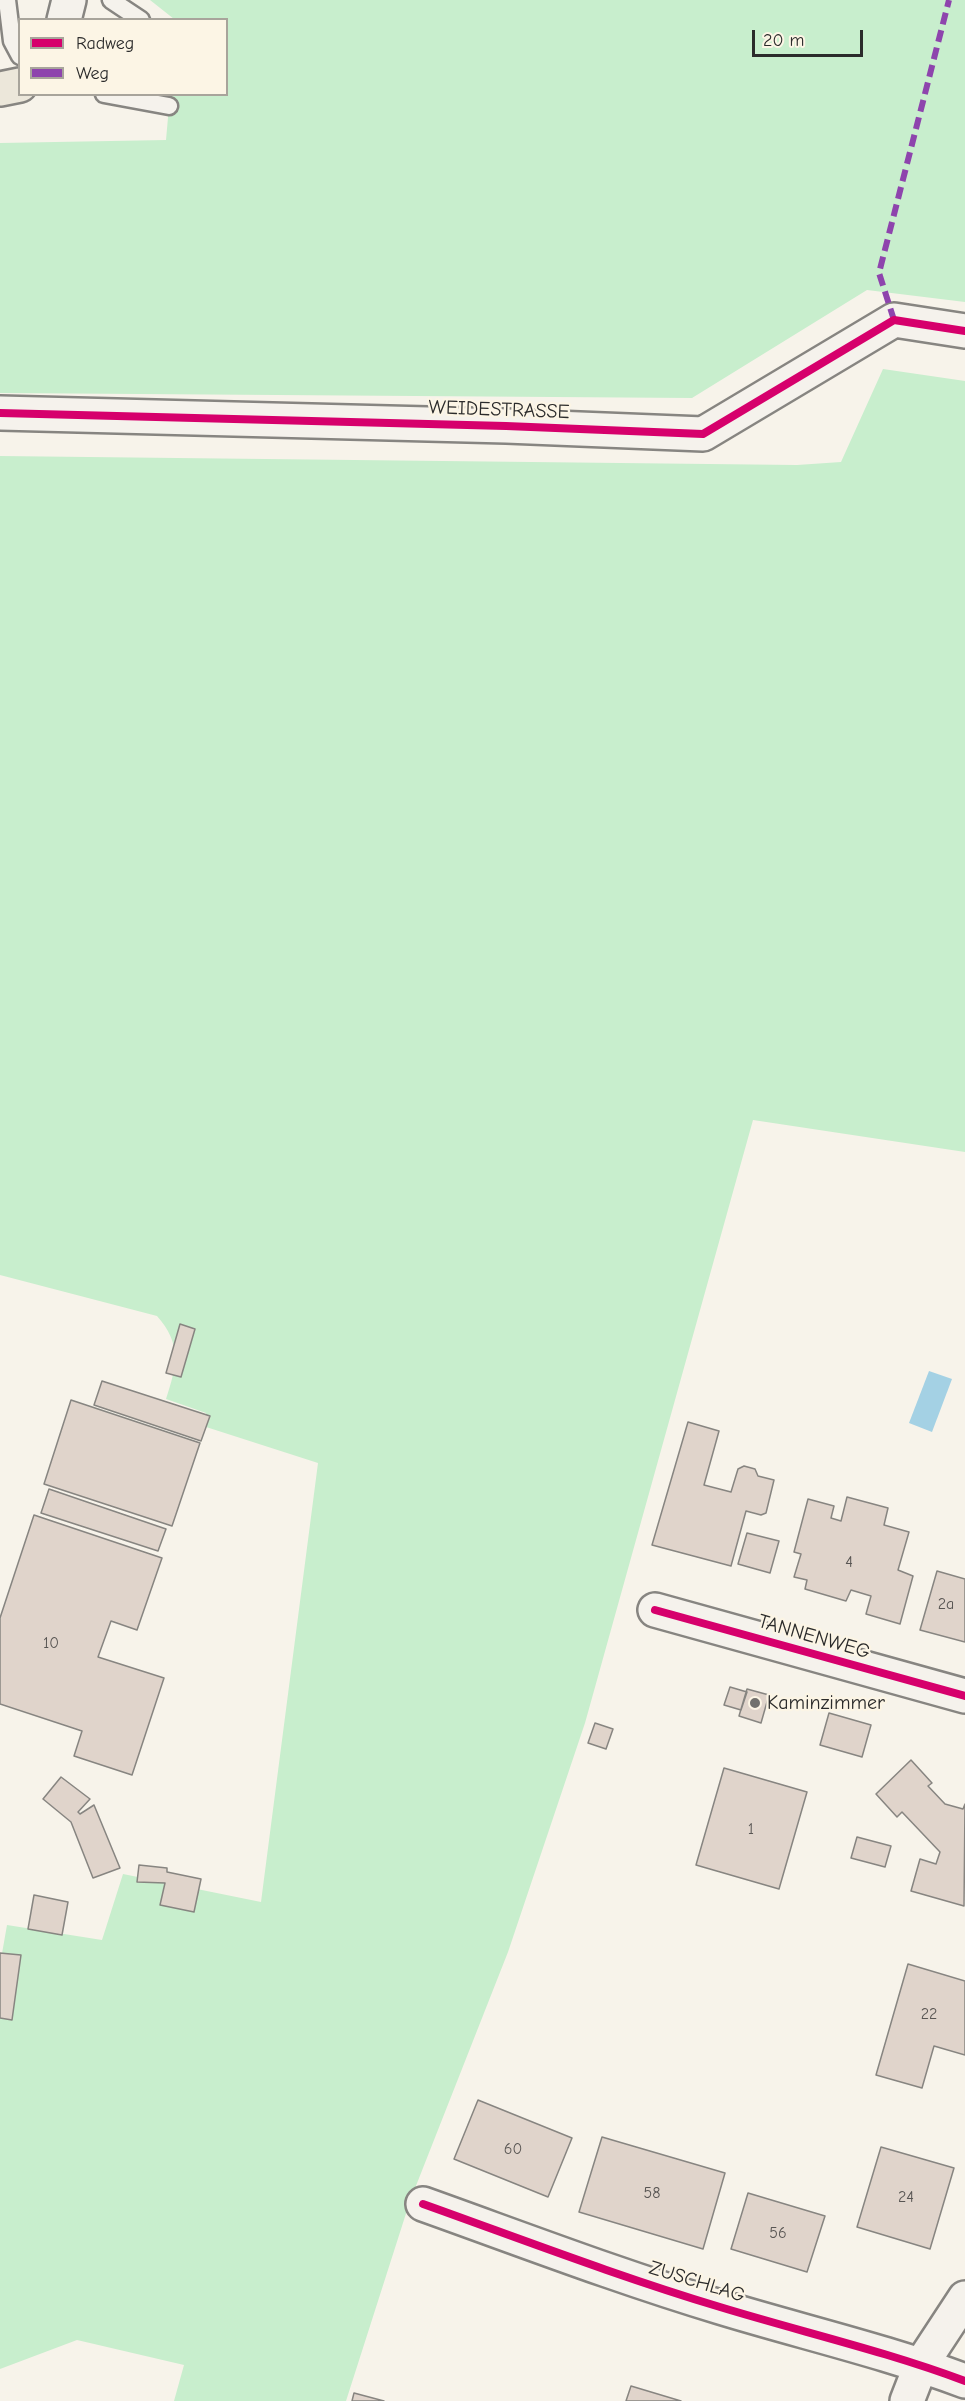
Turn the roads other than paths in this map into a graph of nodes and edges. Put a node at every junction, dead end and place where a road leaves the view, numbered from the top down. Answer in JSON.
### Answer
{"nodes":[{"id":1,"x":7,"y":0,"type":"edge"},
{"id":2,"x":69,"y":0,"type":"edge"},
{"id":3,"x":111,"y":0,"type":"edge"},
{"id":4,"x":64,"y":18,"type":"edge"},
{"id":5,"x":138,"y":18,"type":"edge"},
{"id":6,"x":13,"y":45,"type":"edge"},
{"id":7,"x":18,"y":85,"type":"edge"},
{"id":8,"x":0,"y":89,"type":"edge"},
{"id":9,"x":115,"y":96,"type":"edge"},
{"id":10,"x":169,"y":106,"type":"dead end"},
{"id":11,"x":965,"y":332,"type":"edge"},
{"id":12,"x":0,"y":413,"type":"edge"},
{"id":13,"x":655,"y":1610,"type":"dead end"},
{"id":14,"x":965,"y":1696,"type":"edge"},
{"id":15,"x":423,"y":2204,"type":"dead end"},
{"id":16,"x":965,"y":2298,"type":"edge"},
{"id":17,"x":921,"y":2365,"type":"junction"},
{"id":18,"x":965,"y":2381,"type":"edge"},
{"id":19,"x":908,"y":2401,"type":"edge"}],
"edges":[{"from":1,"to":6,"type":"lane"},
{"from":2,"to":4,"type":"street"},
{"from":3,"to":5,"type":"lane"},
{"from":7,"to":8,"type":"highway"},
{"from":9,"to":10,"type":"lane"},
{"from":11,"to":12,"type":"street","name":"WEIDESTRASSE"},
{"from":13,"to":14,"type":"street","name":"TANNENWEG"},
{"from":15,"to":17,"type":"street","name":"ZUSCHLAG"},
{"from":16,"to":17,"type":"street"},
{"from":17,"to":18,"type":"street","name":"ZUSCHLAG"},
{"from":17,"to":19,"type":"street"}]}
